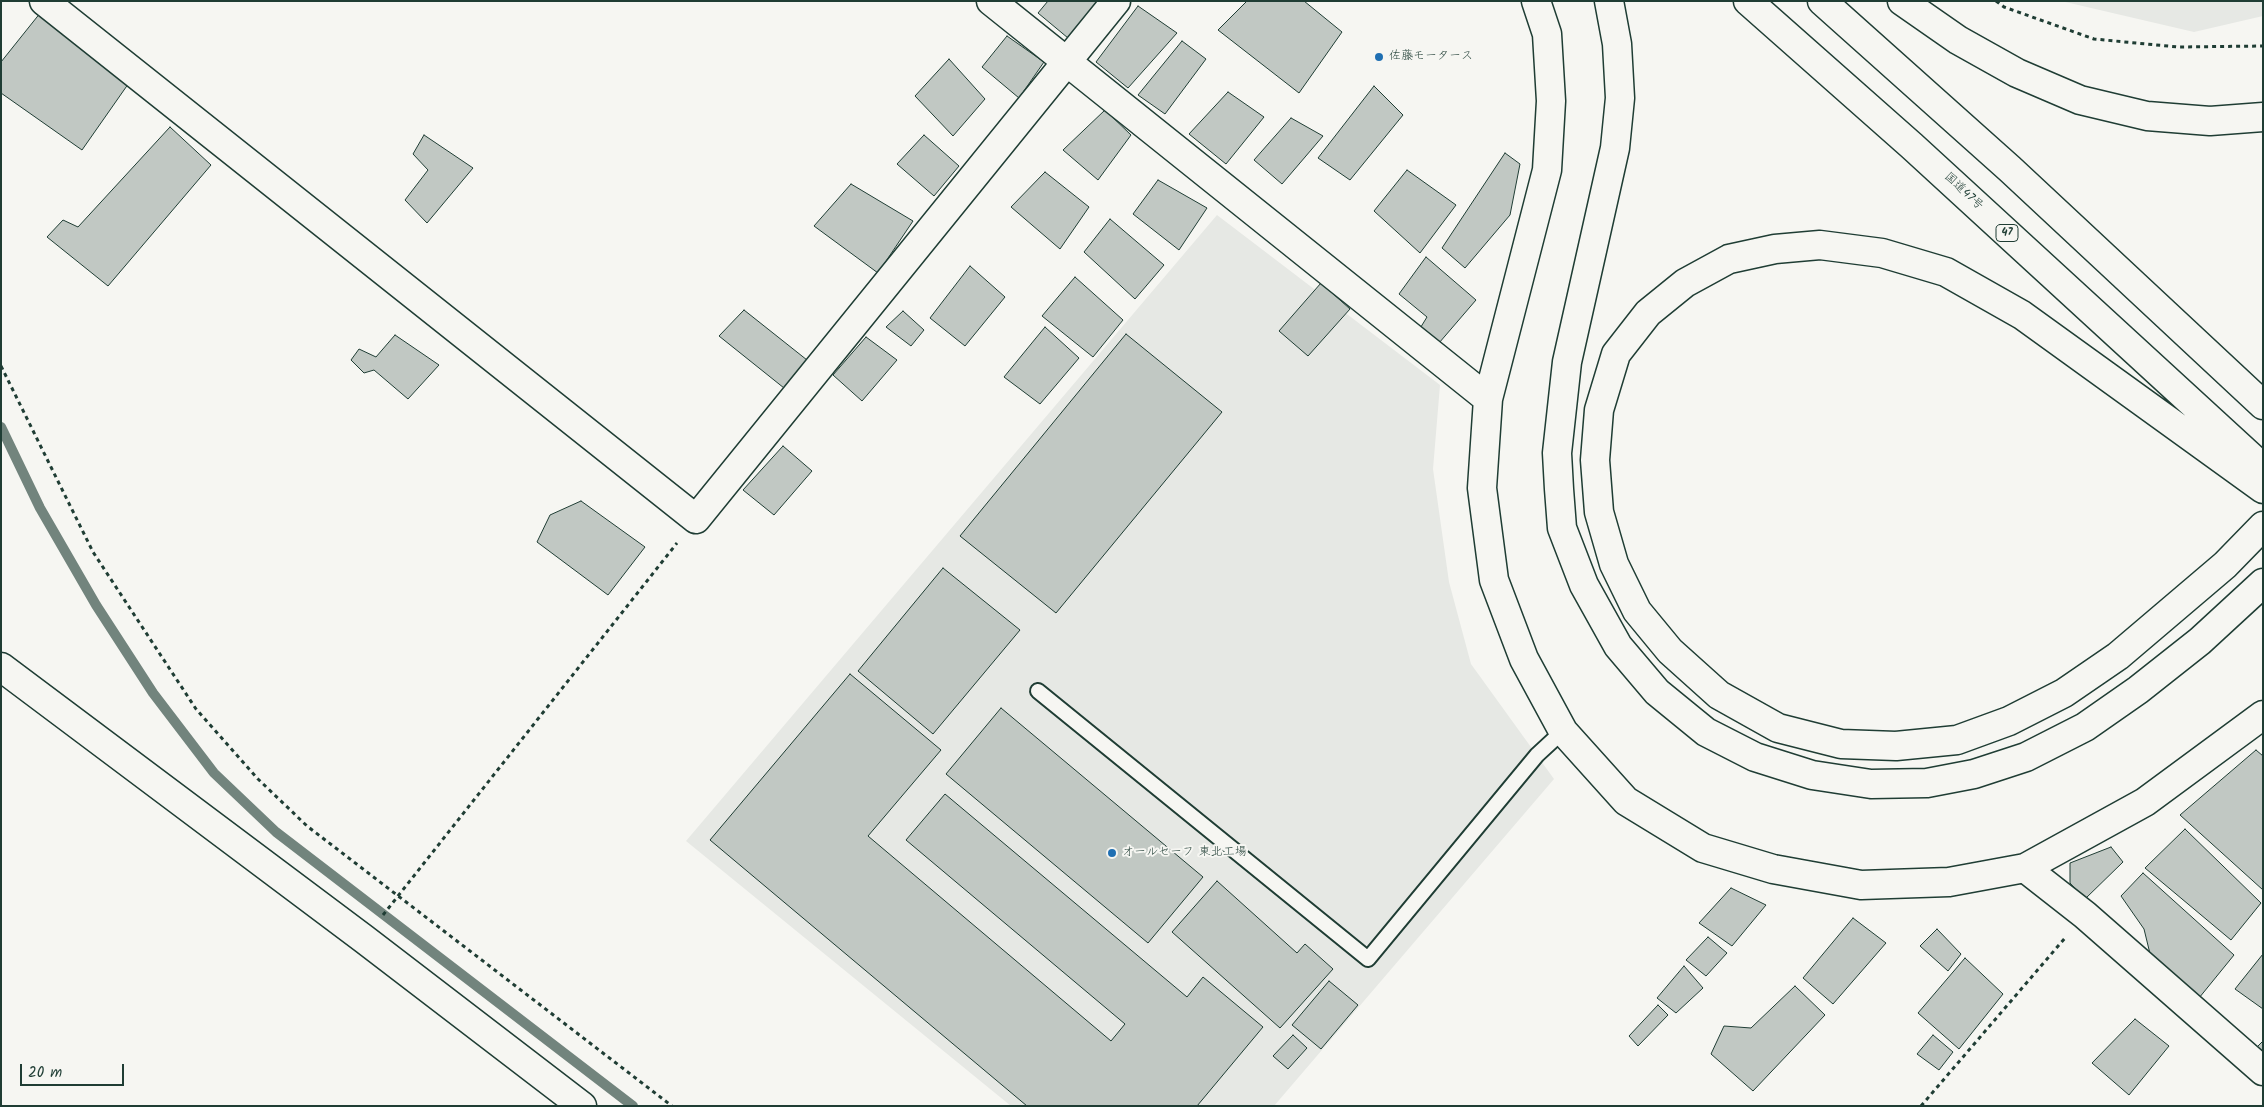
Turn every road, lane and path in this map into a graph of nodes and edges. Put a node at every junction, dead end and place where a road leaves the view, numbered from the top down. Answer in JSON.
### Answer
{"nodes":[{"id":1,"x":44,"y":1,"type":"edge"},
{"id":2,"x":991,"y":1,"type":"edge"},
{"id":3,"x":1116,"y":1,"type":"edge"},
{"id":4,"x":1536,"y":1,"type":"edge"},
{"id":5,"x":1609,"y":1,"type":"edge"},
{"id":6,"x":1748,"y":1,"type":"edge"},
{"id":7,"x":1822,"y":1,"type":"edge"},
{"id":8,"x":1902,"y":1,"type":"edge"},
{"id":9,"x":1996,"y":1,"type":"edge"},
{"id":10,"x":2263,"y":46,"type":"edge"},
{"id":11,"x":1067,"y":62,"type":"junction"},
{"id":12,"x":2263,"y":117,"type":"edge"},
{"id":13,"x":1,"y":366,"type":"edge"},
{"id":14,"x":1488,"y":399,"type":"junction"},
{"id":15,"x":2263,"y":405,"type":"edge"},
{"id":16,"x":2263,"y":468,"type":"edge"},
{"id":17,"x":2263,"y":489,"type":"edge"},
{"id":18,"x":696,"y":519,"type":"junction"},
{"id":19,"x":2263,"y":526,"type":"edge"},
{"id":20,"x":2258,"y":588,"type":"edge"},
{"id":21,"x":1,"y":667,"type":"edge"},
{"id":22,"x":1038,"y":692,"type":"dead end"},
{"id":23,"x":2263,"y":715,"type":"edge"},
{"id":24,"x":1563,"y":731,"type":"junction"},
{"id":25,"x":2025,"y":868,"type":"junction"},
{"id":26,"x":399,"y":895,"type":"junction"},
{"id":27,"x":389,"y":907,"type":"dead end"},
{"id":28,"x":2085,"y":915,"type":"junction"},
{"id":29,"x":2263,"y":1071,"type":"edge"},
{"id":30,"x":582,"y":1106,"type":"edge"},
{"id":31,"x":672,"y":1106,"type":"edge"},
{"id":32,"x":1921,"y":1106,"type":"edge"}],
"edges":[{"from":1,"to":18,"type":"main road"},
{"from":2,"to":11,"type":"main road"},
{"from":3,"to":11,"type":"main road"},
{"from":4,"to":14,"type":"main road"},
{"from":5,"to":20,"type":"main road"},
{"from":6,"to":16,"type":"main road","name":"国道47号","number":"47"},
{"from":7,"to":15,"type":"main road"},
{"from":8,"to":12,"type":"main road"},
{"from":9,"to":10,"type":"path"},
{"from":11,"to":14,"type":"main road"},
{"from":11,"to":18,"type":"main road"},
{"from":13,"to":26,"type":"path"},
{"from":14,"to":24,"type":"main road"},
{"from":17,"to":19,"type":"main road"},
{"from":18,"to":26,"type":"path"},
{"from":21,"to":30,"type":"main road"},
{"from":22,"to":24,"type":"lane"},
{"from":23,"to":25,"type":"main road"},
{"from":24,"to":25,"type":"main road"},
{"from":25,"to":28,"type":"main road"},
{"from":26,"to":27,"type":"path"},
{"from":26,"to":31,"type":"path"},
{"from":28,"to":29,"type":"main road"},
{"from":28,"to":32,"type":"path"}]}
